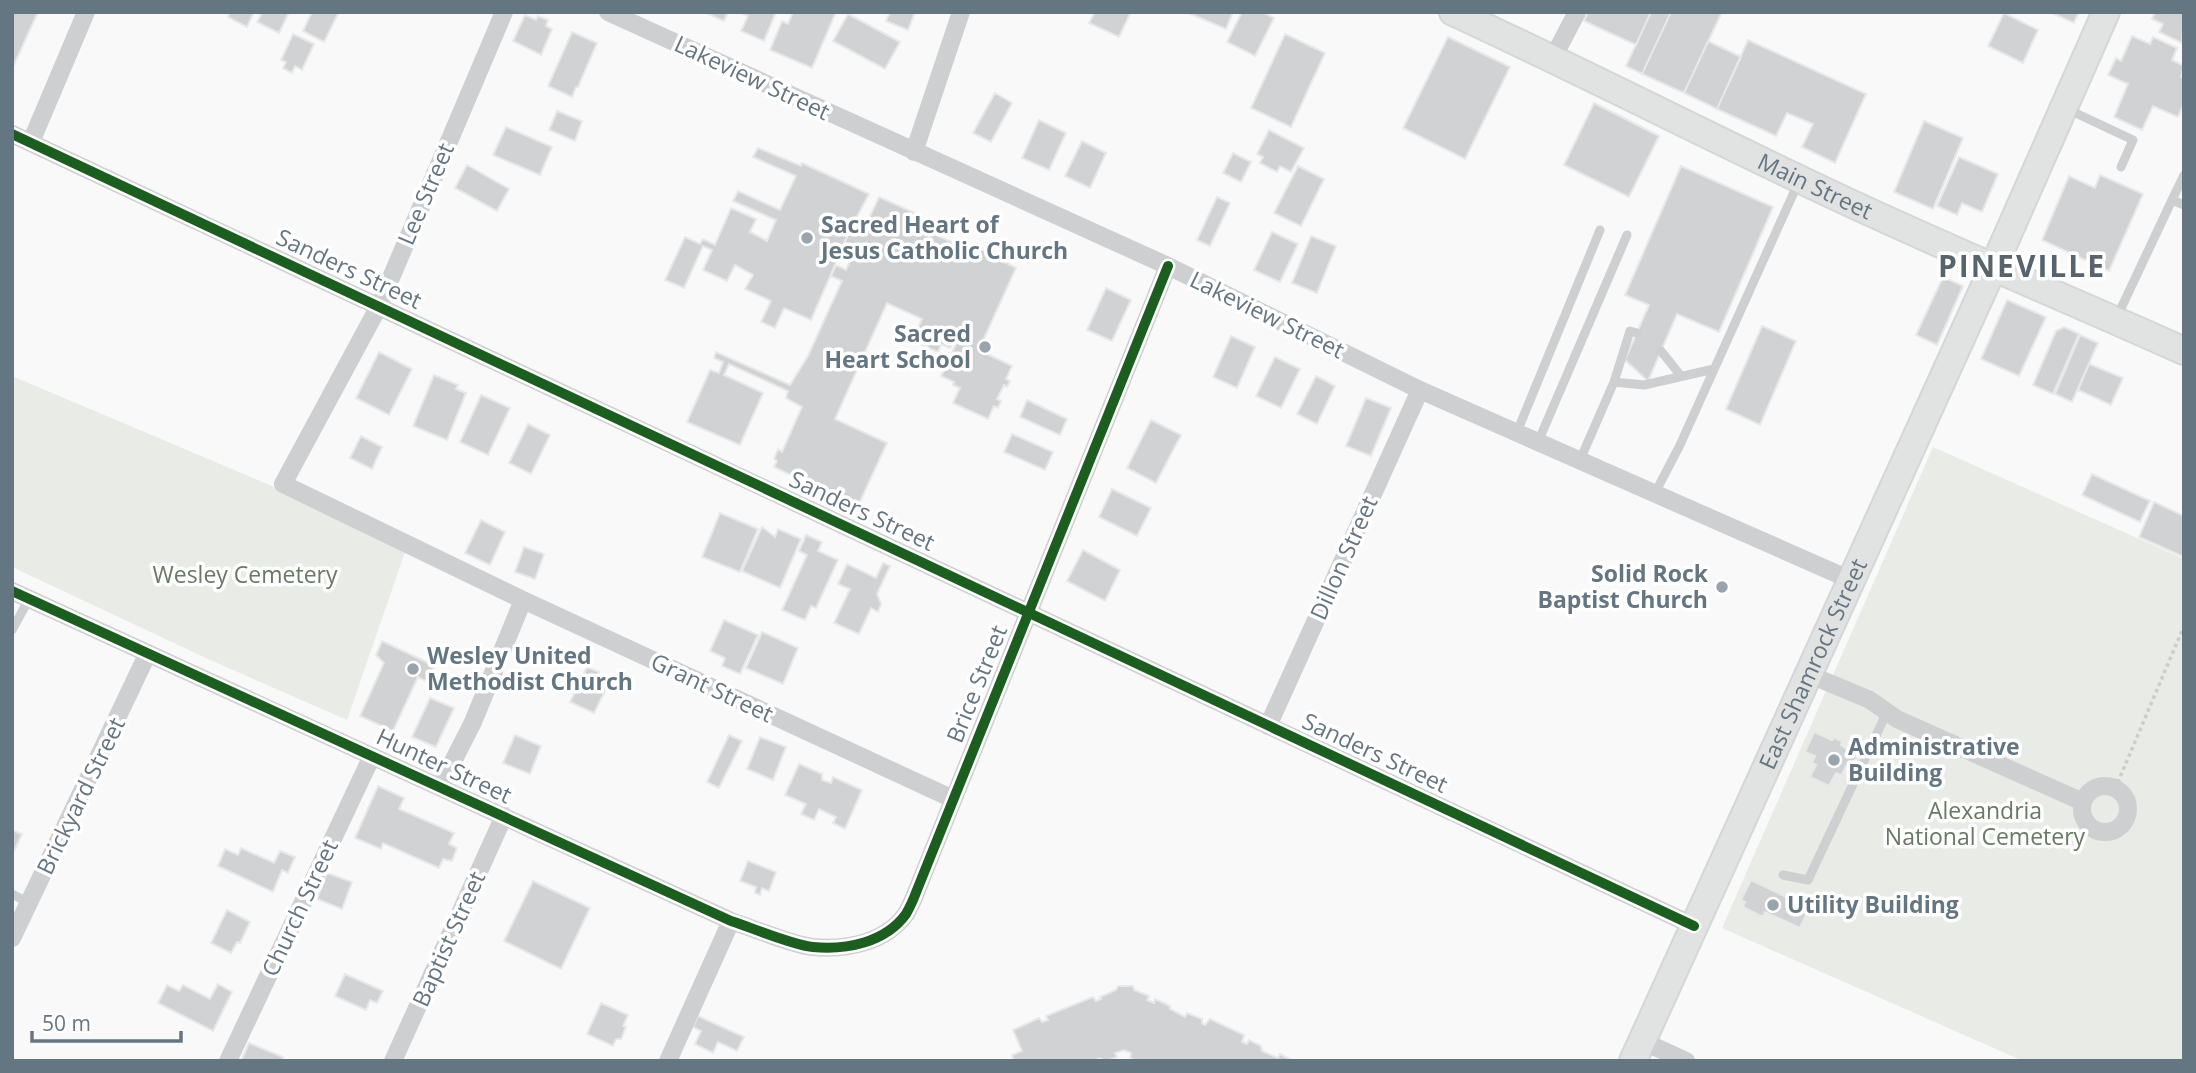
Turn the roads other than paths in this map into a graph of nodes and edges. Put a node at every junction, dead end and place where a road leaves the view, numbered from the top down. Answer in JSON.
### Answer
{"nodes":[{"id":1,"x":86,"y":12,"type":"edge"},
{"id":2,"x":504,"y":12,"type":"edge"},
{"id":3,"x":608,"y":12,"type":"edge"},
{"id":4,"x":961,"y":12,"type":"edge"},
{"id":5,"x":1453,"y":12,"type":"edge"},
{"id":6,"x":1577,"y":12,"type":"edge"},
{"id":7,"x":2106,"y":12,"type":"edge"},
{"id":8,"x":1553,"y":58,"type":"junction"},
{"id":9,"x":2064,"y":107,"type":"junction"},
{"id":10,"x":12,"y":134,"type":"edge"},
{"id":11,"x":31,"y":142,"type":"junction"},
{"id":12,"x":914,"y":152,"type":"junction"},
{"id":13,"x":2121,"y":167,"type":"dead end"},
{"id":14,"x":2184,"y":176,"type":"edge"},
{"id":15,"x":1800,"y":179,"type":"junction"},
{"id":16,"x":2172,"y":200,"type":"junction"},
{"id":17,"x":2184,"y":205,"type":"edge"},
{"id":18,"x":1600,"y":230,"type":"dead end"},
{"id":19,"x":1627,"y":235,"type":"dead end"},
{"id":20,"x":1168,"y":266,"type":"junction"},
{"id":21,"x":1993,"y":268,"type":"junction"},
{"id":22,"x":379,"y":306,"type":"junction"},
{"id":23,"x":2115,"y":321,"type":"junction"},
{"id":24,"x":1637,"y":333,"type":"dead end"},
{"id":25,"x":1661,"y":351,"type":"dead end"},
{"id":26,"x":2184,"y":351,"type":"edge"},
{"id":27,"x":1714,"y":369,"type":"junction"},
{"id":28,"x":1681,"y":376,"type":"junction"},
{"id":29,"x":1614,"y":382,"type":"junction"},
{"id":30,"x":1420,"y":390,"type":"junction"},
{"id":31,"x":1517,"y":432,"type":"junction"},
{"id":32,"x":1538,"y":442,"type":"junction"},
{"id":33,"x":1580,"y":460,"type":"junction"},
{"id":34,"x":284,"y":484,"type":"joint"},
{"id":35,"x":1655,"y":493,"type":"junction"},
{"id":36,"x":1851,"y":580,"type":"junction"},
{"id":37,"x":21,"y":595,"type":"edge"},
{"id":38,"x":523,"y":600,"type":"junction"},
{"id":39,"x":1028,"y":613,"type":"junction"},
{"id":40,"x":12,"y":630,"type":"edge"},
{"id":41,"x":148,"y":653,"type":"junction"},
{"id":42,"x":1808,"y":674,"type":"junction"},
{"id":43,"x":1887,"y":712,"type":"junction"},
{"id":44,"x":1268,"y":726,"type":"junction"},
{"id":45,"x":372,"y":756,"type":"junction"},
{"id":46,"x":440,"y":787,"type":"junction"},
{"id":47,"x":953,"y":799,"type":"junction"},
{"id":48,"x":2083,"y":802,"type":"junction"},
{"id":49,"x":504,"y":816,"type":"junction"},
{"id":50,"x":1783,"y":875,"type":"dead end"},
{"id":51,"x":12,"y":894,"type":"edge"},
{"id":52,"x":29,"y":903,"type":"junction"},
{"id":53,"x":731,"y":921,"type":"junction"},
{"id":54,"x":1694,"y":926,"type":"junction"},
{"id":55,"x":12,"y":939,"type":"edge"},
{"id":56,"x":865,"y":943,"type":"joint"},
{"id":57,"x":1637,"y":1051,"type":"edge"},
{"id":58,"x":228,"y":1061,"type":"edge"},
{"id":59,"x":393,"y":1061,"type":"edge"},
{"id":60,"x":668,"y":1061,"type":"edge"},
{"id":61,"x":1686,"y":1061,"type":"edge"}],
"edges":[{"from":1,"to":11,"type":"street"},
{"from":2,"to":22,"type":"street","name":"Lee Street"},
{"from":3,"to":12,"type":"street","name":"Lakeview Street"},
{"from":4,"to":12,"type":"street"},
{"from":5,"to":8,"type":"main road","name":"Main Street"},
{"from":6,"to":8,"type":"street"},
{"from":7,"to":9,"type":"main road","name":"East Shamrock Street"},
{"from":8,"to":15,"type":"main road","name":"Main Street"},
{"from":9,"to":13,"type":"lane"},
{"from":9,"to":21,"type":"main road","name":"East Shamrock Street"},
{"from":10,"to":11,"type":"street","name":"Sanders Street"},
{"from":11,"to":22,"type":"street","name":"Sanders Street"},
{"from":12,"to":20,"type":"street","name":"Lakeview Street"},
{"from":14,"to":16,"type":"lane"},
{"from":15,"to":21,"type":"main road","name":"Main Street"},
{"from":15,"to":27,"type":"lane"},
{"from":16,"to":17,"type":"lane"},
{"from":16,"to":23,"type":"lane"},
{"from":18,"to":31,"type":"lane"},
{"from":19,"to":32,"type":"lane"},
{"from":20,"to":30,"type":"street","name":"Lakeview Street"},
{"from":20,"to":39,"type":"street","name":"Brice Street"},
{"from":21,"to":23,"type":"main road","name":"Main Street"},
{"from":21,"to":36,"type":"main road","name":"East Shamrock Street"},
{"from":22,"to":34,"type":"street","name":"Lee Street"},
{"from":22,"to":39,"type":"street","name":"Sanders Street"},
{"from":23,"to":26,"type":"main road","name":"Main Street"},
{"from":24,"to":29,"type":"lane"},
{"from":25,"to":28,"type":"lane"},
{"from":27,"to":28,"type":"lane"},
{"from":27,"to":35,"type":"lane"},
{"from":28,"to":29,"type":"lane"},
{"from":29,"to":33,"type":"lane"},
{"from":30,"to":31,"type":"street","name":"Lakeview Street"},
{"from":30,"to":44,"type":"street","name":"Dillon Street"},
{"from":31,"to":32,"type":"street","name":"Lakeview Street"},
{"from":32,"to":33,"type":"street","name":"Lakeview Street"},
{"from":33,"to":35,"type":"street","name":"Lakeview Street"},
{"from":34,"to":38,"type":"street","name":"Grant Street"},
{"from":35,"to":36,"type":"street","name":"Lakeview Street"},
{"from":36,"to":42,"type":"main road","name":"East Shamrock Street"},
{"from":37,"to":40,"type":"lane"},
{"from":37,"to":41,"type":"street","name":"Hunter Street"},
{"from":38,"to":46,"type":"street"},
{"from":38,"to":47,"type":"street","name":"Grant Street"},
{"from":39,"to":44,"type":"street","name":"Sanders Street"},
{"from":39,"to":47,"type":"street","name":"Brice Street"},
{"from":41,"to":45,"type":"street","name":"Hunter Street"},
{"from":41,"to":52,"type":"street","name":"Brickyard Street"},
{"from":42,"to":43,"type":"street"},
{"from":42,"to":54,"type":"main road","name":"East Shamrock Street"},
{"from":43,"to":48,"type":"street"},
{"from":43,"to":50,"type":"lane"},
{"from":44,"to":54,"type":"street","name":"Sanders Street"},
{"from":45,"to":46,"type":"street","name":"Hunter Street"},
{"from":45,"to":58,"type":"street","name":"Church Street"},
{"from":46,"to":49,"type":"street","name":"Hunter Street"},
{"from":47,"to":56,"type":"street","name":"Brice Street"},
{"from":48,"to":48,"type":"street"},
{"from":49,"to":53,"type":"street","name":"Hunter Street"},
{"from":49,"to":59,"type":"street","name":"Baptist Street"},
{"from":51,"to":52,"type":"lane"},
{"from":52,"to":55,"type":"street","name":"Brickyard Street"},
{"from":53,"to":56,"type":"street","name":"Hunter Street"},
{"from":53,"to":60,"type":"street"},
{"from":54,"to":57,"type":"main road","name":"East Shamrock Street"},
{"from":57,"to":61,"type":"street"}]}
